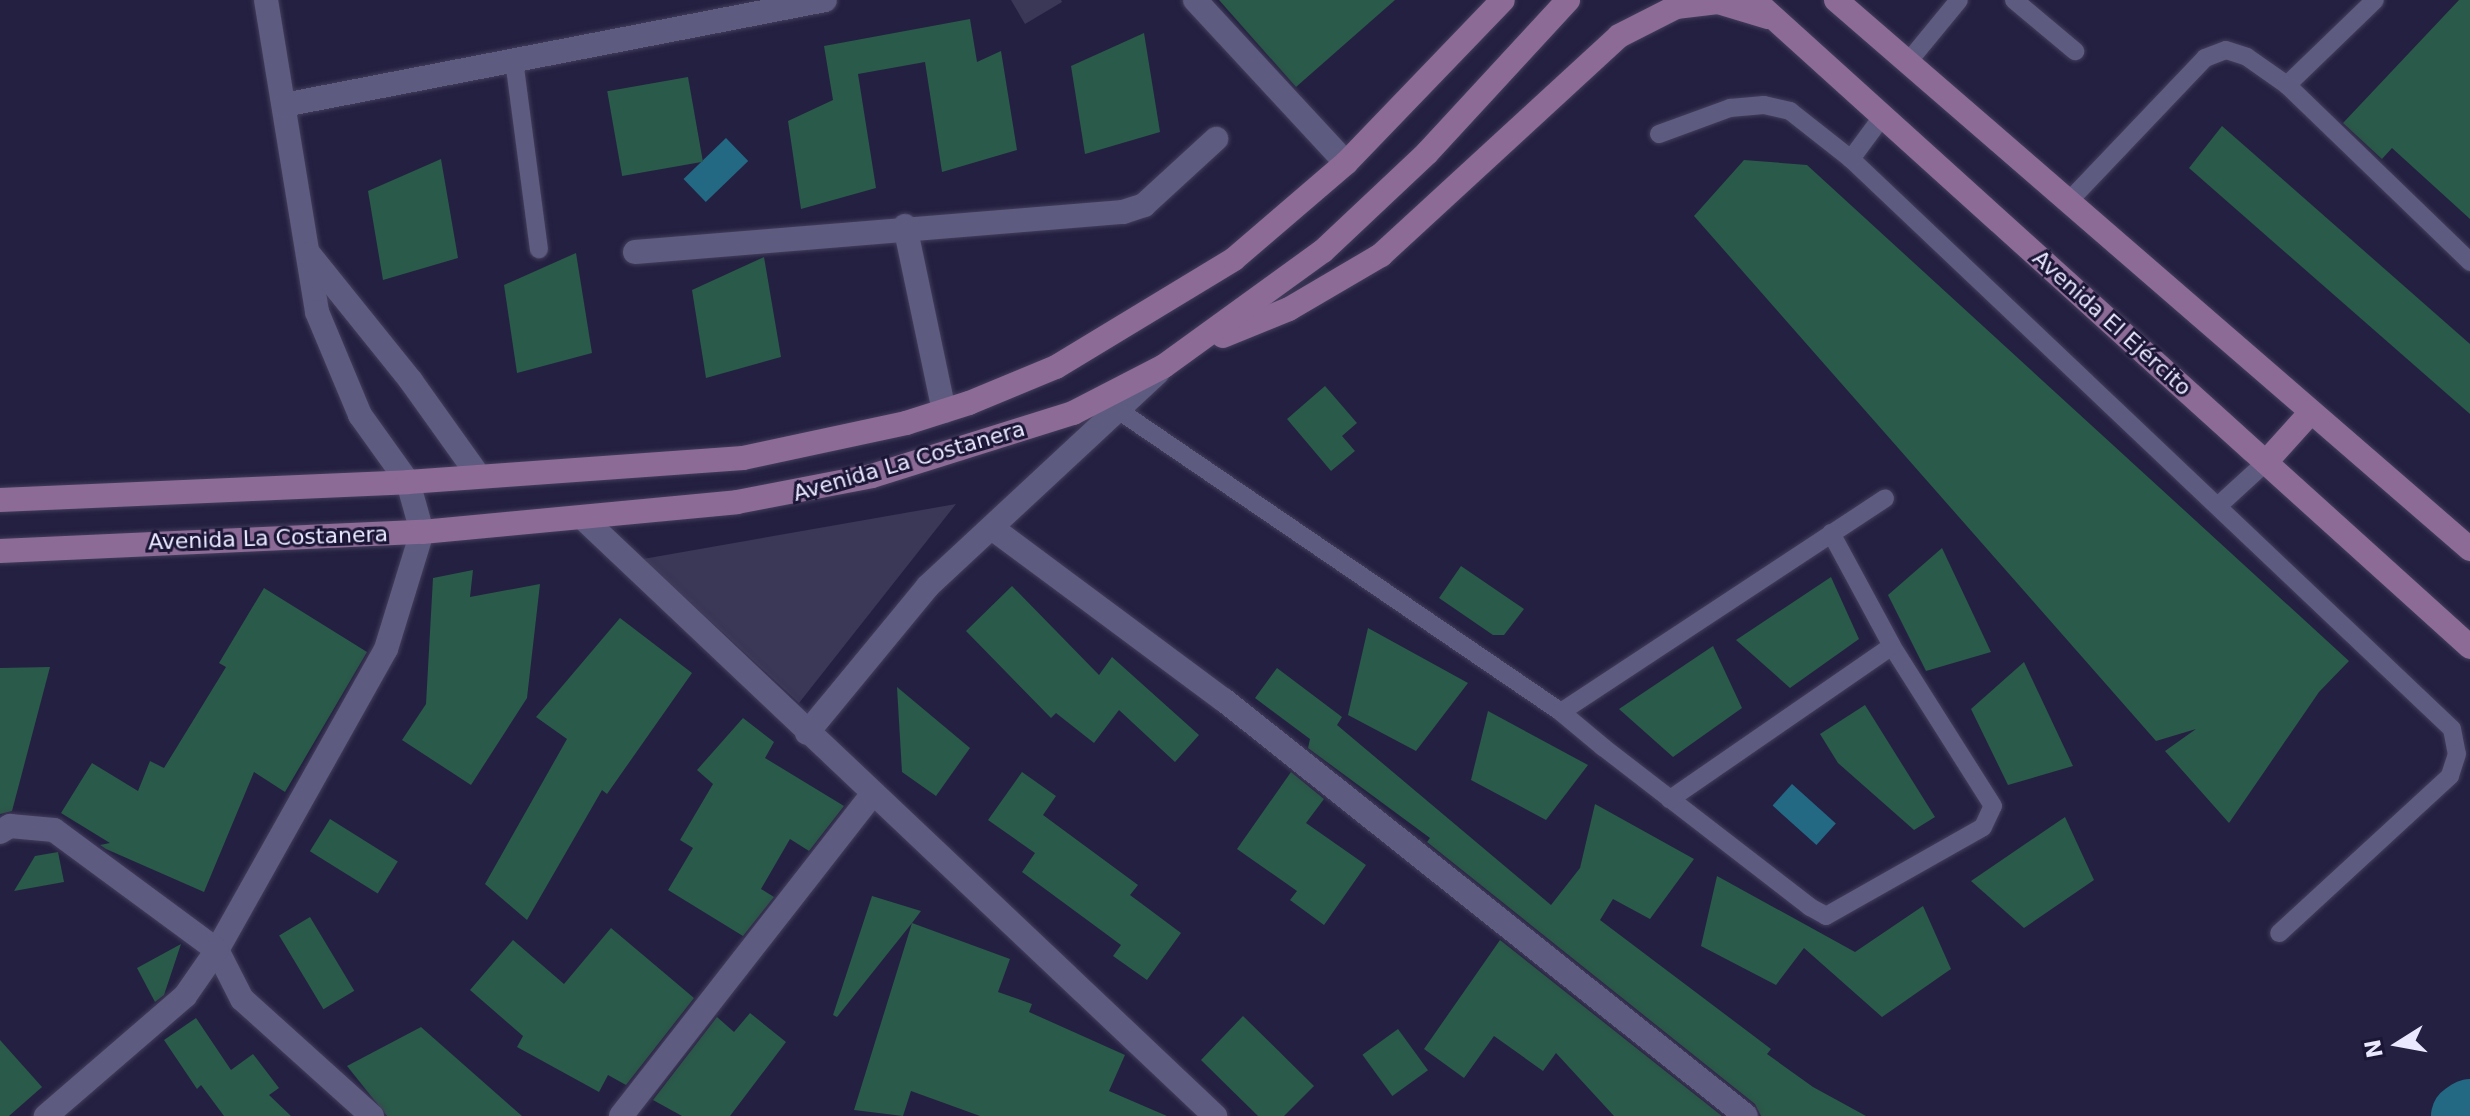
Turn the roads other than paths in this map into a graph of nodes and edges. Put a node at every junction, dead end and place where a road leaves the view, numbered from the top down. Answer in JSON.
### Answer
{"nodes":[{"id":1,"x":266,"y":0,"type":"edge"},
{"id":2,"x":825,"y":0,"type":"edge"},
{"id":3,"x":1195,"y":0,"type":"edge"},
{"id":4,"x":1503,"y":0,"type":"edge"},
{"id":5,"x":1568,"y":0,"type":"edge"},
{"id":6,"x":1754,"y":0,"type":"edge"},
{"id":7,"x":1836,"y":0,"type":"edge"},
{"id":8,"x":1959,"y":0,"type":"edge"},
{"id":9,"x":2014,"y":0,"type":"edge"},
{"id":10,"x":2375,"y":0,"type":"edge"},
{"id":11,"x":1775,"y":19,"type":"junction"},
{"id":12,"x":2075,"y":51,"type":"dead end"},
{"id":13,"x":514,"y":60,"type":"junction"},
{"id":14,"x":1908,"y":62,"type":"junction"},
{"id":15,"x":2287,"y":85,"type":"junction"},
{"id":16,"x":284,"y":105,"type":"junction"},
{"id":17,"x":1882,"y":117,"type":"junction"},
{"id":18,"x":1659,"y":134,"type":"dead end"},
{"id":19,"x":1216,"y":139,"type":"dead end"},
{"id":20,"x":1851,"y":159,"type":"junction"},
{"id":21,"x":1346,"y":163,"type":"junction"},
{"id":22,"x":2068,"y":202,"type":"junction"},
{"id":23,"x":905,"y":226,"type":"junction"},
{"id":24,"x":305,"y":249,"type":"junction"},
{"id":25,"x":539,"y":249,"type":"dead end"},
{"id":26,"x":635,"y":252,"type":"dead end"},
{"id":27,"x":2470,"y":262,"type":"edge"},
{"id":28,"x":1187,"y":350,"type":"junction"},
{"id":29,"x":1164,"y":366,"type":"junction"},
{"id":30,"x":1118,"y":410,"type":"junction"},
{"id":31,"x":944,"y":411,"type":"junction"},
{"id":32,"x":2311,"y":412,"type":"junction"},
{"id":33,"x":2266,"y":462,"type":"junction"},
{"id":34,"x":478,"y":475,"type":"junction"},
{"id":35,"x":408,"y":482,"type":"junction"},
{"id":36,"x":1885,"y":498,"type":"dead end"},
{"id":37,"x":0,"y":500,"type":"edge"},
{"id":38,"x":2218,"y":506,"type":"junction"},
{"id":39,"x":584,"y":519,"type":"junction"},
{"id":40,"x":992,"y":528,"type":"junction"},
{"id":41,"x":422,"y":532,"type":"junction"},
{"id":42,"x":1831,"y":533,"type":"junction"},
{"id":43,"x":2470,"y":549,"type":"edge"},
{"id":44,"x":0,"y":551,"type":"edge"},
{"id":45,"x":1892,"y":646,"type":"junction"},
{"id":46,"x":2470,"y":647,"type":"edge"},
{"id":47,"x":1561,"y":712,"type":"junction"},
{"id":48,"x":807,"y":733,"type":"junction"},
{"id":49,"x":873,"y":794,"type":"junction"},
{"id":50,"x":1670,"y":799,"type":"junction"},
{"id":51,"x":0,"y":832,"type":"edge"},
{"id":52,"x":2279,"y":933,"type":"dead end"},
{"id":53,"x":217,"y":950,"type":"junction"},
{"id":54,"x":46,"y":1116,"type":"edge"},
{"id":55,"x":372,"y":1116,"type":"edge"},
{"id":56,"x":621,"y":1116,"type":"edge"},
{"id":57,"x":1215,"y":1116,"type":"edge"},
{"id":58,"x":1746,"y":1116,"type":"edge"}],
"edges":[{"from":1,"to":16,"type":"street"},
{"from":2,"to":13,"type":"street"},
{"from":3,"to":21,"type":"street"},
{"from":4,"to":21,"type":"street","name":"Avenida La Costanera"},
{"from":5,"to":28,"type":"street","name":"Avenida La Costanera"},
{"from":6,"to":11,"type":"street","name":"Avenida El Ejército"},
{"from":7,"to":14,"type":"street"},
{"from":8,"to":14,"type":"lane"},
{"from":9,"to":12,"type":"lane"},
{"from":10,"to":15,"type":"lane"},
{"from":11,"to":17,"type":"street","name":"Avenida El Ejército"},
{"from":11,"to":28,"type":"street"},
{"from":13,"to":16,"type":"street"},
{"from":13,"to":25,"type":"lane"},
{"from":14,"to":22,"type":"street"},
{"from":15,"to":22,"type":"lane"},
{"from":15,"to":27,"type":"lane"},
{"from":16,"to":24,"type":"street"},
{"from":17,"to":20,"type":"lane"},
{"from":17,"to":33,"type":"street","name":"Avenida El Ejército"},
{"from":18,"to":20,"type":"lane"},
{"from":19,"to":23,"type":"street"},
{"from":20,"to":38,"type":"lane"},
{"from":21,"to":31,"type":"street","name":"Avenida La Costanera"},
{"from":22,"to":32,"type":"street"},
{"from":23,"to":26,"type":"street"},
{"from":23,"to":31,"type":"street"},
{"from":24,"to":34,"type":"street"},
{"from":24,"to":35,"type":"street"},
{"from":28,"to":29,"type":"street","name":"Avenida La Costanera"},
{"from":29,"to":30,"type":"street"},
{"from":29,"to":39,"type":"street","name":"Avenida La Costanera"},
{"from":30,"to":40,"type":"street"},
{"from":30,"to":47,"type":"lane"},
{"from":31,"to":34,"type":"street","name":"Avenida La Costanera"},
{"from":32,"to":33,"type":"street"},
{"from":32,"to":43,"type":"street"},
{"from":33,"to":38,"type":"lane"},
{"from":33,"to":46,"type":"street","name":"Avenida El Ejército"},
{"from":34,"to":35,"type":"street","name":"Avenida La Costanera"},
{"from":35,"to":37,"type":"street","name":"Avenida La Costanera"},
{"from":35,"to":41,"type":"street"},
{"from":36,"to":42,"type":"lane"},
{"from":38,"to":52,"type":"lane"},
{"from":39,"to":41,"type":"street","name":"Avenida La Costanera"},
{"from":39,"to":48,"type":"street"},
{"from":40,"to":48,"type":"street"},
{"from":40,"to":58,"type":"street"},
{"from":41,"to":44,"type":"street","name":"Avenida La Costanera"},
{"from":41,"to":53,"type":"street"},
{"from":42,"to":45,"type":"lane"},
{"from":42,"to":47,"type":"lane"},
{"from":45,"to":50,"type":"lane"},
{"from":45,"to":50,"type":"lane"},
{"from":47,"to":50,"type":"lane"},
{"from":48,"to":49,"type":"street"},
{"from":49,"to":56,"type":"street"},
{"from":49,"to":57,"type":"street"},
{"from":51,"to":53,"type":"street"},
{"from":53,"to":54,"type":"street"},
{"from":53,"to":55,"type":"street"}]}
